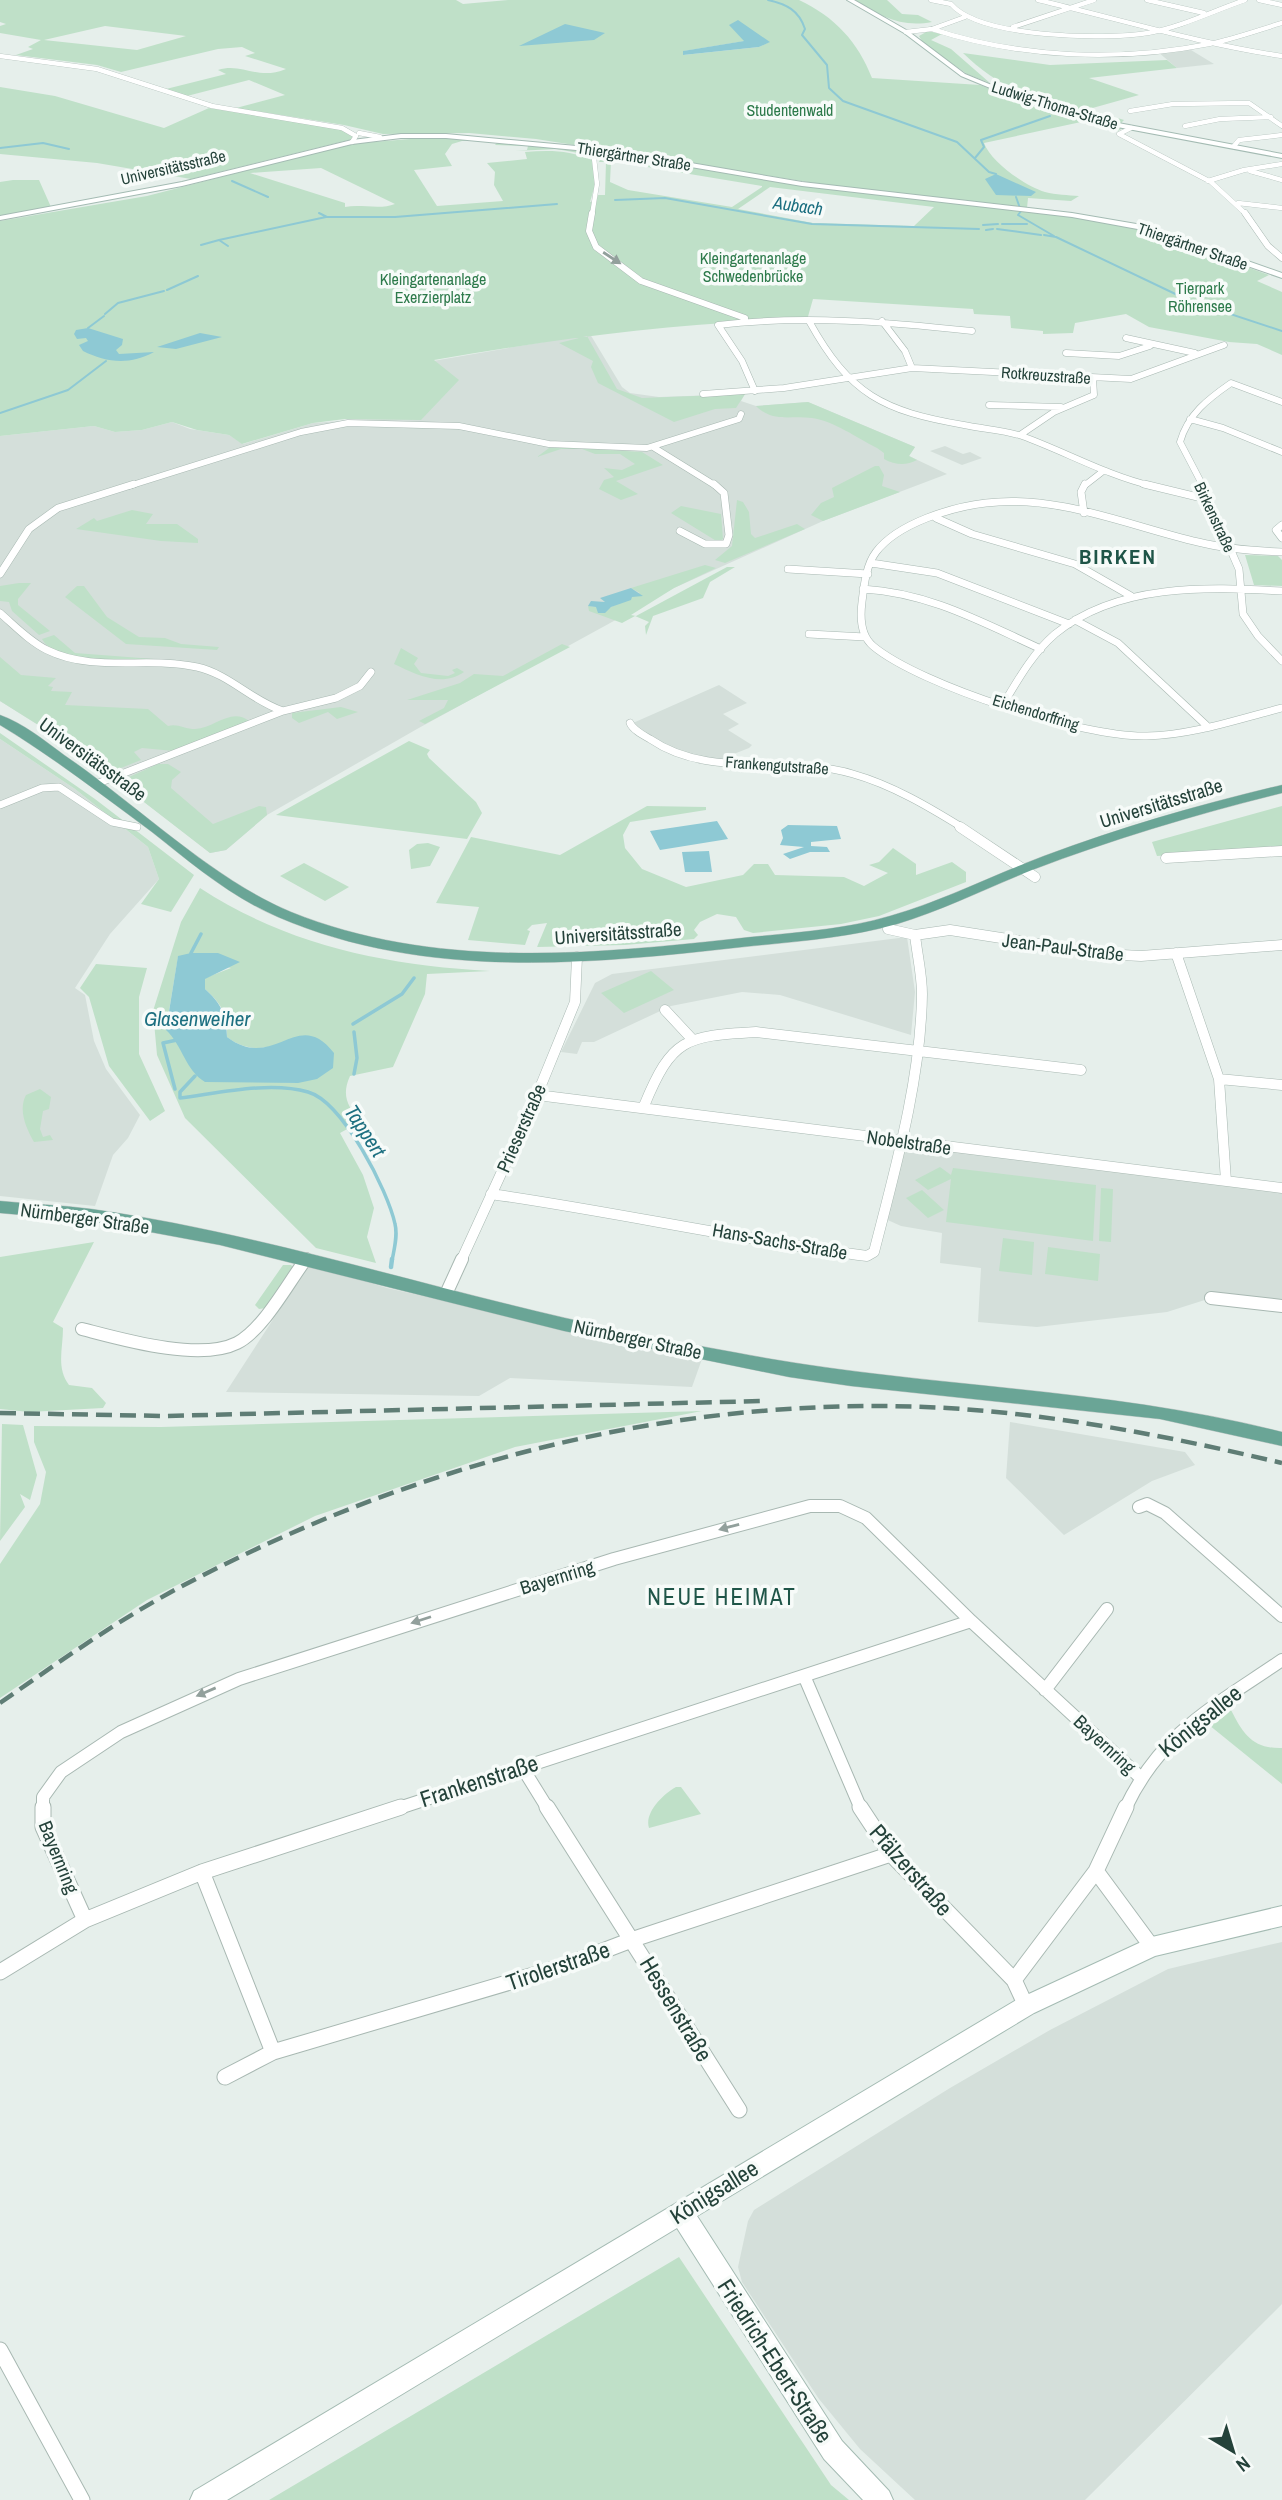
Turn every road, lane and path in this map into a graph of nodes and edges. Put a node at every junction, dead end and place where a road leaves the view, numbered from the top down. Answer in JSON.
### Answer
{"nodes":[{"id":1,"x":850,"y":0,"type":"edge"},
{"id":2,"x":931,"y":0,"type":"edge"},
{"id":3,"x":959,"y":0,"type":"edge"},
{"id":4,"x":1038,"y":0,"type":"edge"},
{"id":5,"x":1094,"y":0,"type":"edge"},
{"id":6,"x":1147,"y":0,"type":"edge"},
{"id":7,"x":1245,"y":0,"type":"edge"},
{"id":8,"x":1259,"y":0,"type":"edge"},
{"id":9,"x":951,"y":4,"type":"junction"},
{"id":10,"x":1282,"y":5,"type":"edge"},
{"id":11,"x":1070,"y":8,"type":"junction"},
{"id":12,"x":1204,"y":13,"type":"junction"},
{"id":13,"x":965,"y":17,"type":"junction"},
{"id":14,"x":1282,"y":23,"type":"edge"},
{"id":15,"x":1010,"y":28,"type":"junction"},
{"id":16,"x":932,"y":29,"type":"junction"},
{"id":17,"x":1161,"y":29,"type":"junction"},
{"id":18,"x":906,"y":32,"type":"junction"},
{"id":19,"x":1211,"y":44,"type":"junction"},
{"id":20,"x":0,"y":56,"type":"edge"},
{"id":21,"x":1282,"y":56,"type":"edge"},
{"id":22,"x":1130,"y":111,"type":"dead end"},
{"id":23,"x":1271,"y":117,"type":"junction"},
{"id":24,"x":1185,"y":126,"type":"dead end"},
{"id":25,"x":1282,"y":126,"type":"edge"},
{"id":26,"x":1131,"y":128,"type":"junction"},
{"id":27,"x":347,"y":129,"type":"junction"},
{"id":28,"x":1282,"y":135,"type":"edge"},
{"id":29,"x":362,"y":136,"type":"junction"},
{"id":30,"x":352,"y":142,"type":"junction"},
{"id":31,"x":1234,"y":146,"type":"junction"},
{"id":32,"x":609,"y":151,"type":"junction"},
{"id":33,"x":1282,"y":156,"type":"edge"},
{"id":34,"x":1282,"y":164,"type":"edge"},
{"id":35,"x":1244,"y":170,"type":"junction"},
{"id":36,"x":1282,"y":180,"type":"edge"},
{"id":37,"x":1208,"y":181,"type":"junction"},
{"id":38,"x":1238,"y":203,"type":"junction"},
{"id":39,"x":1282,"y":208,"type":"edge"},
{"id":40,"x":0,"y":218,"type":"edge"},
{"id":41,"x":1282,"y":258,"type":"edge"},
{"id":42,"x":1282,"y":276,"type":"edge"},
{"id":43,"x":752,"y":320,"type":"junction"},
{"id":44,"x":809,"y":321,"type":"junction"},
{"id":45,"x":882,"y":321,"type":"junction"},
{"id":46,"x":972,"y":331,"type":"dead end"},
{"id":47,"x":1126,"y":338,"type":"dead end"},
{"id":48,"x":1150,"y":345,"type":"junction"},
{"id":49,"x":1224,"y":345,"type":"dead end"},
{"id":50,"x":1066,"y":353,"type":"dead end"},
{"id":51,"x":1195,"y":353,"type":"junction"},
{"id":52,"x":912,"y":368,"type":"junction"},
{"id":53,"x":1093,"y":378,"type":"junction"},
{"id":54,"x":847,"y":379,"type":"junction"},
{"id":55,"x":755,"y":391,"type":"junction"},
{"id":56,"x":703,"y":394,"type":"dead end"},
{"id":57,"x":1282,"y":402,"type":"edge"},
{"id":58,"x":989,"y":405,"type":"dead end"},
{"id":59,"x":1064,"y":408,"type":"junction"},
{"id":60,"x":741,"y":414,"type":"dead end"},
{"id":61,"x":1190,"y":419,"type":"junction"},
{"id":62,"x":1020,"y":435,"type":"junction"},
{"id":63,"x":653,"y":447,"type":"junction"},
{"id":64,"x":1282,"y":452,"type":"edge"},
{"id":65,"x":1102,"y":472,"type":"junction"},
{"id":66,"x":1210,"y":500,"type":"junction"},
{"id":67,"x":1084,"y":513,"type":"junction"},
{"id":68,"x":936,"y":517,"type":"junction"},
{"id":69,"x":1282,"y":525,"type":"edge"},
{"id":70,"x":680,"y":531,"type":"dead end"},
{"id":71,"x":1282,"y":538,"type":"edge"},
{"id":72,"x":1230,"y":550,"type":"junction"},
{"id":73,"x":12,"y":552,"type":"junction"},
{"id":74,"x":1282,"y":552,"type":"edge"},
{"id":75,"x":871,"y":564,"type":"junction"},
{"id":76,"x":0,"y":565,"type":"edge"},
{"id":77,"x":788,"y":569,"type":"dead end"},
{"id":78,"x":0,"y":574,"type":"edge"},
{"id":79,"x":868,"y":574,"type":"junction"},
{"id":80,"x":1241,"y":587,"type":"junction"},
{"id":81,"x":863,"y":589,"type":"junction"},
{"id":82,"x":1282,"y":591,"type":"edge"},
{"id":83,"x":1131,"y":597,"type":"junction"},
{"id":84,"x":0,"y":613,"type":"edge"},
{"id":85,"x":1072,"y":622,"type":"junction"},
{"id":86,"x":809,"y":634,"type":"dead end"},
{"id":87,"x":865,"y":637,"type":"junction"},
{"id":88,"x":1282,"y":647,"type":"edge"},
{"id":89,"x":1041,"y":649,"type":"junction"},
{"id":90,"x":1269,"y":649,"type":"junction"},
{"id":91,"x":1282,"y":661,"type":"edge"},
{"id":92,"x":371,"y":672,"type":"dead end"},
{"id":93,"x":1004,"y":703,"type":"junction"},
{"id":94,"x":1282,"y":708,"type":"edge"},
{"id":95,"x":283,"y":711,"type":"junction"},
{"id":96,"x":0,"y":719,"type":"edge"},
{"id":97,"x":630,"y":723,"type":"dead end"},
{"id":98,"x":1206,"y":725,"type":"junction"},
{"id":99,"x":0,"y":730,"type":"edge"},
{"id":100,"x":96,"y":783,"type":"junction"},
{"id":101,"x":1282,"y":789,"type":"edge"},
{"id":102,"x":1282,"y":800,"type":"edge"},
{"id":103,"x":0,"y":805,"type":"edge"},
{"id":104,"x":137,"y":827,"type":"junction"},
{"id":105,"x":1282,"y":851,"type":"edge"},
{"id":106,"x":1166,"y":858,"type":"dead end"},
{"id":107,"x":200,"y":869,"type":"junction"},
{"id":108,"x":1029,"y":873,"type":"junction"},
{"id":109,"x":888,"y":929,"type":"junction"},
{"id":110,"x":915,"y":935,"type":"junction"},
{"id":111,"x":1282,"y":945,"type":"edge"},
{"id":112,"x":1176,"y":953,"type":"junction"},
{"id":113,"x":578,"y":961,"type":"junction"},
{"id":114,"x":664,"y":1010,"type":"dead end"},
{"id":115,"x":692,"y":1039,"type":"junction"},
{"id":116,"x":914,"y":1052,"type":"junction"},
{"id":117,"x":1081,"y":1070,"type":"dead end"},
{"id":118,"x":1219,"y":1079,"type":"junction"},
{"id":119,"x":1282,"y":1086,"type":"edge"},
{"id":120,"x":537,"y":1095,"type":"junction"},
{"id":121,"x":644,"y":1106,"type":"junction"},
{"id":122,"x":902,"y":1140,"type":"junction"},
{"id":123,"x":1226,"y":1181,"type":"junction"},
{"id":124,"x":1282,"y":1188,"type":"edge"},
{"id":125,"x":491,"y":1194,"type":"junction"},
{"id":126,"x":0,"y":1206,"type":"edge"},
{"id":127,"x":306,"y":1259,"type":"junction"},
{"id":128,"x":446,"y":1294,"type":"junction"},
{"id":129,"x":1211,"y":1298,"type":"dead end"},
{"id":130,"x":1282,"y":1306,"type":"edge"},
{"id":131,"x":82,"y":1329,"type":"dead end"},
{"id":132,"x":1282,"y":1439,"type":"edge"},
{"id":133,"x":1139,"y":1507,"type":"dead end"},
{"id":134,"x":1107,"y":1609,"type":"dead end"},
{"id":135,"x":1282,"y":1616,"type":"edge"},
{"id":136,"x":971,"y":1621,"type":"junction"},
{"id":137,"x":1282,"y":1660,"type":"edge"},
{"id":138,"x":805,"y":1678,"type":"junction"},
{"id":139,"x":1045,"y":1690,"type":"junction"},
{"id":140,"x":522,"y":1767,"type":"junction"},
{"id":141,"x":1140,"y":1777,"type":"junction"},
{"id":142,"x":891,"y":1854,"type":"junction"},
{"id":143,"x":1096,"y":1871,"type":"junction"},
{"id":144,"x":202,"y":1872,"type":"junction"},
{"id":145,"x":1282,"y":1916,"type":"edge"},
{"id":146,"x":85,"y":1920,"type":"junction"},
{"id":147,"x":634,"y":1939,"type":"junction"},
{"id":148,"x":1152,"y":1947,"type":"junction"},
{"id":149,"x":0,"y":1972,"type":"edge"},
{"id":150,"x":1014,"y":1980,"type":"junction"},
{"id":151,"x":1026,"y":2006,"type":"junction"},
{"id":152,"x":273,"y":2052,"type":"junction"},
{"id":153,"x":225,"y":2077,"type":"dead end"},
{"id":154,"x":739,"y":2110,"type":"dead end"},
{"id":155,"x":681,"y":2213,"type":"junction"},
{"id":156,"x":0,"y":2350,"type":"edge"},
{"id":157,"x":216,"y":2496,"type":"edge"},
{"id":158,"x":82,"y":2500,"type":"edge"},
{"id":159,"x":880,"y":2500,"type":"edge"}],
"edges":[{"from":1,"to":18,"type":"main road","name":"Ludwig-Thoma-Straße"},
{"from":2,"to":9,"type":"street"},
{"from":3,"to":9,"type":"street"},
{"from":4,"to":11,"type":"street"},
{"from":5,"to":11,"type":"street"},
{"from":6,"to":12,"type":"street"},
{"from":7,"to":12,"type":"street"},
{"from":8,"to":10,"type":"street"},
{"from":9,"to":13,"type":"street"},
{"from":11,"to":15,"type":"street"},
{"from":11,"to":17,"type":"street"},
{"from":12,"to":17,"type":"street"},
{"from":13,"to":15,"type":"street"},
{"from":13,"to":16,"type":"street"},
{"from":14,"to":19,"type":"street"},
{"from":15,"to":17,"type":"street"},
{"from":16,"to":18,"type":"street"},
{"from":16,"to":19,"type":"street"},
{"from":17,"to":19,"type":"street"},
{"from":18,"to":26,"type":"main road","name":"Ludwig-Thoma-Straße"},
{"from":19,"to":21,"type":"street"},
{"from":20,"to":27,"type":"street"},
{"from":22,"to":23,"type":"street"},
{"from":23,"to":24,"type":"street"},
{"from":23,"to":25,"type":"street"},
{"from":26,"to":31,"type":"street","name":"Ludwig-Thoma-Straße"},
{"from":26,"to":37,"type":"street"},
{"from":27,"to":29,"type":"street"},
{"from":27,"to":30,"type":"street"},
{"from":28,"to":31,"type":"street"},
{"from":29,"to":30,"type":"main road","name":"Thiergärtner Straße"},
{"from":29,"to":32,"type":"main road","name":"Thiergärtner Straße"},
{"from":30,"to":40,"type":"main road","name":"Universitätsstraße"},
{"from":31,"to":33,"type":"street","name":"Ludwig-Thoma-Straße"},
{"from":32,"to":42,"type":"main road","name":"Thiergärtner Straße"},
{"from":32,"to":43,"type":"street","one_way":true},
{"from":34,"to":35,"type":"street"},
{"from":35,"to":36,"type":"street"},
{"from":35,"to":37,"type":"street"},
{"from":37,"to":38,"type":"street"},
{"from":38,"to":39,"type":"street"},
{"from":38,"to":41,"type":"street"},
{"from":43,"to":44,"type":"street"},
{"from":43,"to":55,"type":"street"},
{"from":44,"to":45,"type":"street"},
{"from":44,"to":54,"type":"street"},
{"from":45,"to":46,"type":"street"},
{"from":45,"to":52,"type":"street"},
{"from":47,"to":48,"type":"street","name":"Rotkreuzstraße"},
{"from":48,"to":50,"type":"street","name":"Rotkreuzstraße"},
{"from":48,"to":51,"type":"street","name":"Rotkreuzstraße"},
{"from":49,"to":51,"type":"street"},
{"from":51,"to":53,"type":"street","name":"Rotkreuzstraße"},
{"from":52,"to":53,"type":"street","name":"Rotkreuzstraße"},
{"from":52,"to":54,"type":"street","name":"Rotkreuzstraße"},
{"from":53,"to":59,"type":"street"},
{"from":54,"to":55,"type":"street","name":"Rotkreuzstraße"},
{"from":54,"to":62,"type":"street"},
{"from":55,"to":56,"type":"street","name":"Rotkreuzstraße"},
{"from":57,"to":61,"type":"street"},
{"from":58,"to":59,"type":"street"},
{"from":59,"to":62,"type":"street"},
{"from":60,"to":63,"type":"street"},
{"from":61,"to":64,"type":"street"},
{"from":61,"to":66,"type":"street","name":"Birkenstraße"},
{"from":62,"to":65,"type":"street"},
{"from":63,"to":70,"type":"street"},
{"from":63,"to":73,"type":"street"},
{"from":65,"to":66,"type":"street"},
{"from":65,"to":67,"type":"street"},
{"from":66,"to":72,"type":"street","name":"Birkenstraße"},
{"from":67,"to":68,"type":"street"},
{"from":67,"to":72,"type":"street"},
{"from":68,"to":75,"type":"street"},
{"from":68,"to":83,"type":"street"},
{"from":69,"to":71,"type":"street"},
{"from":72,"to":74,"type":"street"},
{"from":72,"to":80,"type":"street","name":"Birkenstraße"},
{"from":73,"to":76,"type":"street"},
{"from":73,"to":78,"type":"street"},
{"from":75,"to":79,"type":"street"},
{"from":75,"to":85,"type":"street"},
{"from":77,"to":79,"type":"street"},
{"from":79,"to":81,"type":"street"},
{"from":80,"to":82,"type":"street"},
{"from":80,"to":83,"type":"street"},
{"from":80,"to":90,"type":"street","name":"Birkenstraße"},
{"from":81,"to":87,"type":"street"},
{"from":81,"to":89,"type":"street"},
{"from":83,"to":85,"type":"street"},
{"from":84,"to":95,"type":"street"},
{"from":85,"to":89,"type":"street"},
{"from":85,"to":98,"type":"street"},
{"from":86,"to":87,"type":"street"},
{"from":87,"to":93,"type":"street","name":"Eichendorffring"},
{"from":88,"to":90,"type":"street"},
{"from":89,"to":93,"type":"street"},
{"from":90,"to":91,"type":"street","name":"Birkenstraße"},
{"from":92,"to":95,"type":"street"},
{"from":93,"to":98,"type":"street","name":"Eichendorffring"},
{"from":94,"to":98,"type":"street","name":"Eichendorffring"},
{"from":95,"to":100,"type":"street"},
{"from":96,"to":100,"type":"main road","name":"Universitätsstraße"},
{"from":97,"to":108,"type":"street","name":"Frankengutstraße"},
{"from":99,"to":104,"type":"main road","name":"Universitätsstraße"},
{"from":100,"to":107,"type":"main road","name":"Universitätsstraße"},
{"from":101,"to":108,"type":"main road","name":"Universitätsstraße"},
{"from":102,"to":108,"type":"main road","name":"Universitätsstraße"},
{"from":103,"to":104,"type":"street"},
{"from":104,"to":107,"type":"main road","name":"Universitätsstraße"},
{"from":105,"to":106,"type":"street"},
{"from":107,"to":113,"type":"main road","name":"Universitätsstraße"},
{"from":108,"to":109,"type":"main road","name":"Universitätsstraße"},
{"from":108,"to":113,"type":"main road","name":"Universitätsstraße"},
{"from":109,"to":110,"type":"street","name":"Jean-Paul-Straße"},
{"from":109,"to":113,"type":"main road","name":"Universitätsstraße"},
{"from":110,"to":112,"type":"street","name":"Jean-Paul-Straße"},
{"from":110,"to":116,"type":"street","name":"Hans-Sachs-Straße"},
{"from":111,"to":112,"type":"street","name":"Jean-Paul-Straße"},
{"from":112,"to":118,"type":"street"},
{"from":113,"to":120,"type":"street","name":"Prieserstraße"},
{"from":114,"to":115,"type":"street"},
{"from":115,"to":116,"type":"street"},
{"from":115,"to":121,"type":"street"},
{"from":116,"to":117,"type":"street"},
{"from":116,"to":122,"type":"street","name":"Hans-Sachs-Straße"},
{"from":118,"to":119,"type":"street"},
{"from":118,"to":123,"type":"street"},
{"from":120,"to":121,"type":"street","name":"Nobelstraße"},
{"from":120,"to":125,"type":"street","name":"Prieserstraße"},
{"from":121,"to":122,"type":"street","name":"Nobelstraße"},
{"from":122,"to":123,"type":"street","name":"Nobelstraße"},
{"from":122,"to":125,"type":"street","name":"Hans-Sachs-Straße"},
{"from":123,"to":124,"type":"street","name":"Nobelstraße"},
{"from":125,"to":128,"type":"street","name":"Prieserstraße"},
{"from":126,"to":127,"type":"main road","name":"Nürnberger Straße"},
{"from":127,"to":128,"type":"main road","name":"Nürnberger Straße"},
{"from":127,"to":131,"type":"street"},
{"from":128,"to":132,"type":"main road","name":"Nürnberger Straße"},
{"from":129,"to":130,"type":"street"},
{"from":133,"to":135,"type":"street"},
{"from":134,"to":139,"type":"street"},
{"from":136,"to":138,"type":"street","name":"Frankenstraße"},
{"from":136,"to":139,"type":"street","name":"Bayernring"},
{"from":136,"to":146,"type":"street","name":"Bayernring","one_way":true},
{"from":137,"to":141,"type":"street","name":"Königsallee"},
{"from":138,"to":140,"type":"street","name":"Frankenstraße"},
{"from":138,"to":142,"type":"street","name":"Pfälzerstraße"},
{"from":139,"to":141,"type":"street","name":"Bayernring"},
{"from":140,"to":144,"type":"street","name":"Frankenstraße"},
{"from":140,"to":147,"type":"street","name":"Hessenstraße"},
{"from":141,"to":143,"type":"street","name":"Königsallee"},
{"from":142,"to":147,"type":"street","name":"Tirolerstraße"},
{"from":142,"to":150,"type":"street","name":"Pfälzerstraße"},
{"from":143,"to":148,"type":"street"},
{"from":143,"to":150,"type":"street","name":"Königsallee"},
{"from":144,"to":146,"type":"street","name":"Frankenstraße"},
{"from":144,"to":152,"type":"street"},
{"from":145,"to":148,"type":"main road","name":"Königsallee"},
{"from":146,"to":149,"type":"street","name":"Frankenstraße"},
{"from":147,"to":152,"type":"street","name":"Tirolerstraße"},
{"from":147,"to":154,"type":"street","name":"Hessenstraße"},
{"from":148,"to":151,"type":"main road","name":"Königsallee"},
{"from":150,"to":151,"type":"street","name":"Pfälzerstraße"},
{"from":151,"to":155,"type":"main road","name":"Königsallee"},
{"from":152,"to":153,"type":"street","name":"Tirolerstraße"},
{"from":155,"to":157,"type":"main road","name":"Königsallee"},
{"from":155,"to":159,"type":"main road","name":"Friedrich-Ebert-Straße"},
{"from":156,"to":158,"type":"street"}]}
